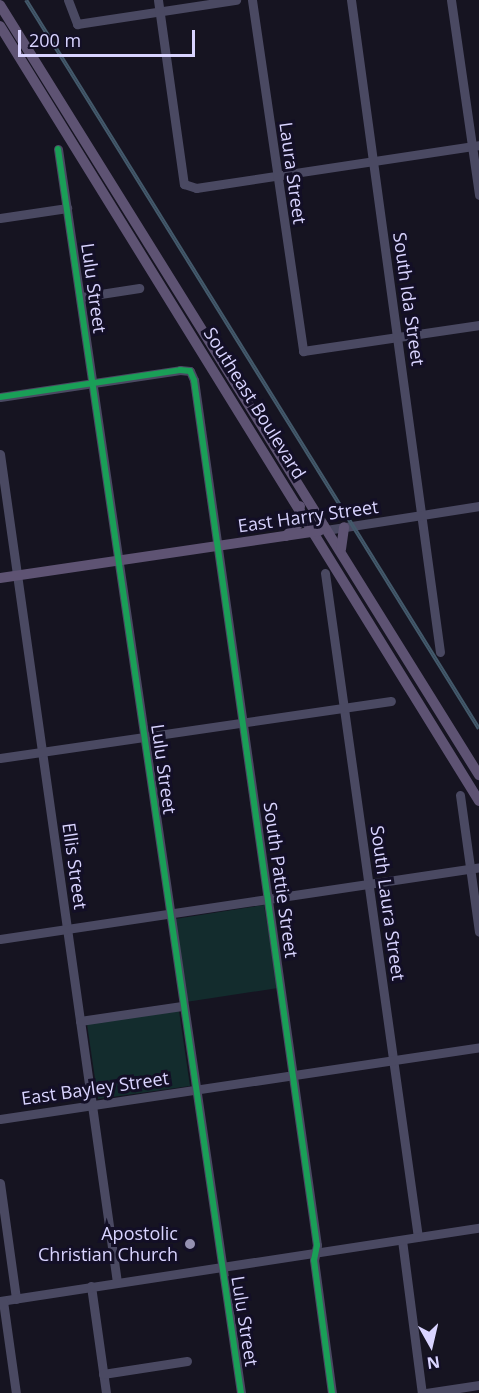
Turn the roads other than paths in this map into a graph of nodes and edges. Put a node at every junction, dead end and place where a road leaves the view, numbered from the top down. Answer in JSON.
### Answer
{"nodes":[{"id":1,"x":68,"y":0,"type":"edge"},
{"id":2,"x":158,"y":0,"type":"edge"},
{"id":3,"x":236,"y":0,"type":"edge"},
{"id":4,"x":252,"y":0,"type":"edge"},
{"id":5,"x":351,"y":0,"type":"edge"},
{"id":6,"x":451,"y":0,"type":"edge"},
{"id":7,"x":0,"y":5,"type":"edge"},
{"id":8,"x":158,"y":11,"type":"junction"},
{"id":9,"x":0,"y":26,"type":"edge"},
{"id":10,"x":475,"y":145,"type":"edge"},
{"id":11,"x":58,"y":149,"type":"dead end"},
{"id":12,"x":373,"y":161,"type":"junction"},
{"id":13,"x":276,"y":175,"type":"junction"},
{"id":14,"x":479,"y":195,"type":"edge"},
{"id":15,"x":67,"y":208,"type":"junction"},
{"id":16,"x":0,"y":218,"type":"edge"},
{"id":17,"x":139,"y":288,"type":"dead end"},
{"id":18,"x":81,"y":297,"type":"junction"},
{"id":19,"x":479,"y":325,"type":"edge"},
{"id":20,"x":397,"y":336,"type":"junction"},
{"id":21,"x":93,"y":384,"type":"junction"},
{"id":22,"x":0,"y":397,"type":"edge"},
{"id":23,"x":0,"y":453,"type":"edge"},
{"id":24,"x":300,"y":506,"type":"junction"},
{"id":25,"x":479,"y":506,"type":"edge"},
{"id":26,"x":421,"y":515,"type":"junction"},
{"id":27,"x":344,"y":527,"type":"junction"},
{"id":28,"x":321,"y":531,"type":"junction"},
{"id":29,"x":286,"y":536,"type":"junction"},
{"id":30,"x":219,"y":546,"type":"junction"},
{"id":31,"x":342,"y":555,"type":"junction"},
{"id":32,"x":118,"y":560,"type":"junction"},
{"id":33,"x":325,"y":573,"type":"dead end"},
{"id":34,"x":18,"y":575,"type":"junction"},
{"id":35,"x":0,"y":578,"type":"edge"},
{"id":36,"x":440,"y":652,"type":"dead end"},
{"id":37,"x":391,"y":701,"type":"dead end"},
{"id":38,"x":345,"y":707,"type":"junction"},
{"id":39,"x":244,"y":722,"type":"junction"},
{"id":40,"x":144,"y":737,"type":"junction"},
{"id":41,"x":43,"y":752,"type":"junction"},
{"id":42,"x":0,"y":758,"type":"edge"},
{"id":43,"x":479,"y":775,"type":"edge"},
{"id":44,"x":460,"y":795,"type":"dead end"},
{"id":45,"x":479,"y":801,"type":"edge"},
{"id":46,"x":475,"y":868,"type":"edge"},
{"id":47,"x":369,"y":884,"type":"junction"},
{"id":48,"x":269,"y":899,"type":"junction"},
{"id":49,"x":169,"y":914,"type":"junction"},
{"id":50,"x":68,"y":929,"type":"junction"},
{"id":51,"x":479,"y":932,"type":"edge"},
{"id":52,"x":0,"y":939,"type":"edge"},
{"id":53,"x":182,"y":1006,"type":"junction"},
{"id":54,"x":80,"y":1021,"type":"junction"},
{"id":55,"x":479,"y":1047,"type":"edge"},
{"id":56,"x":393,"y":1060,"type":"junction"},
{"id":57,"x":294,"y":1075,"type":"junction"},
{"id":58,"x":194,"y":1090,"type":"junction"},
{"id":59,"x":92,"y":1105,"type":"junction"},
{"id":60,"x":0,"y":1119,"type":"edge"},
{"id":61,"x":0,"y":1183,"type":"edge"},
{"id":62,"x":479,"y":1228,"type":"edge"},
{"id":63,"x":418,"y":1237,"type":"junction"},
{"id":64,"x":402,"y":1240,"type":"junction"},
{"id":65,"x":316,"y":1252,"type":"junction"},
{"id":66,"x":221,"y":1266,"type":"junction"},
{"id":67,"x":117,"y":1282,"type":"junction"},
{"id":68,"x":91,"y":1286,"type":"junction"},
{"id":69,"x":16,"y":1299,"type":"junction"},
{"id":70,"x":2,"y":1301,"type":"edge"},
{"id":71,"x":187,"y":1361,"type":"dead end"},
{"id":72,"x":103,"y":1374,"type":"junction"},
{"id":73,"x":479,"y":1385,"type":"edge"},
{"id":74,"x":16,"y":1393,"type":"edge"},
{"id":75,"x":106,"y":1393,"type":"edge"},
{"id":76,"x":241,"y":1393,"type":"edge"},
{"id":77,"x":332,"y":1393,"type":"edge"},
{"id":78,"x":424,"y":1393,"type":"edge"}],
"edges":[{"from":1,"to":8,"type":"street"},
{"from":2,"to":8,"type":"street"},
{"from":3,"to":8,"type":"street"},
{"from":4,"to":13,"type":"street","name":"Laura Street"},
{"from":5,"to":12,"type":"street","name":"South Ida Street"},
{"from":6,"to":10,"type":"street"},
{"from":7,"to":28,"type":"main road","name":"Southeast Boulevard"},
{"from":8,"to":13,"type":"street"},
{"from":9,"to":24,"type":"main road","name":"Southeast Boulevard"},
{"from":10,"to":12,"type":"street"},
{"from":10,"to":14,"type":"street"},
{"from":11,"to":15,"type":"street","name":"Lulu Street"},
{"from":12,"to":13,"type":"street"},
{"from":12,"to":20,"type":"street","name":"South Ida Street"},
{"from":13,"to":20,"type":"street","name":"Laura Street"},
{"from":15,"to":16,"type":"street"},
{"from":15,"to":18,"type":"street","name":"Lulu Street"},
{"from":17,"to":18,"type":"street"},
{"from":18,"to":21,"type":"street","name":"Lulu Street"},
{"from":19,"to":20,"type":"street"},
{"from":20,"to":26,"type":"street","name":"South Ida Street"},
{"from":21,"to":22,"type":"street"},
{"from":21,"to":30,"type":"street","name":"South Pattie Street"},
{"from":21,"to":32,"type":"street","name":"Lulu Street"},
{"from":23,"to":34,"type":"street","name":"Ellis Street"},
{"from":24,"to":28,"type":"main road","name":"Southeast Boulevard"},
{"from":24,"to":29,"type":"main road"},
{"from":25,"to":26,"type":"street","name":"East Harry Street"},
{"from":26,"to":27,"type":"street","name":"East Harry Street"},
{"from":26,"to":36,"type":"street","name":"South Ida Street"},
{"from":27,"to":28,"type":"street","name":"East Harry Street"},
{"from":27,"to":31,"type":"main road"},
{"from":28,"to":29,"type":"main road","name":"East Harry Street"},
{"from":28,"to":31,"type":"main road","name":"Southeast Boulevard"},
{"from":28,"to":45,"type":"main road","name":"Southeast Boulevard"},
{"from":29,"to":30,"type":"main road","name":"East Harry Street"},
{"from":30,"to":32,"type":"main road","name":"East Harry Street"},
{"from":30,"to":39,"type":"street","name":"South Pattie Street"},
{"from":31,"to":43,"type":"main road","name":"Southeast Boulevard"},
{"from":32,"to":34,"type":"main road","name":"East Harry Street"},
{"from":32,"to":40,"type":"street","name":"Lulu Street"},
{"from":33,"to":38,"type":"street","name":"South Laura Street"},
{"from":34,"to":35,"type":"main road","name":"East Harry Street"},
{"from":34,"to":41,"type":"street","name":"Ellis Street"},
{"from":37,"to":38,"type":"street"},
{"from":38,"to":39,"type":"street"},
{"from":38,"to":47,"type":"street","name":"South Laura Street"},
{"from":39,"to":40,"type":"street"},
{"from":39,"to":48,"type":"street","name":"South Pattie Street"},
{"from":40,"to":41,"type":"street"},
{"from":40,"to":49,"type":"street","name":"Lulu Street"},
{"from":41,"to":42,"type":"street"},
{"from":41,"to":50,"type":"street","name":"Ellis Street"},
{"from":44,"to":46,"type":"street"},
{"from":46,"to":47,"type":"street"},
{"from":46,"to":51,"type":"street"},
{"from":47,"to":48,"type":"street"},
{"from":47,"to":56,"type":"street","name":"South Laura Street"},
{"from":48,"to":49,"type":"street"},
{"from":48,"to":57,"type":"street","name":"South Pattie Street"},
{"from":49,"to":50,"type":"street"},
{"from":49,"to":53,"type":"street","name":"Lulu Street"},
{"from":50,"to":52,"type":"street"},
{"from":50,"to":54,"type":"street","name":"Ellis Street"},
{"from":53,"to":54,"type":"street"},
{"from":53,"to":58,"type":"street","name":"Lulu Street"},
{"from":54,"to":59,"type":"street","name":"Ellis Street"},
{"from":55,"to":56,"type":"street","name":"East Bayley Street"},
{"from":56,"to":57,"type":"street","name":"East Bayley Street"},
{"from":56,"to":63,"type":"street","name":"South Laura Street"},
{"from":57,"to":58,"type":"street","name":"East Bayley Street"},
{"from":57,"to":65,"type":"street","name":"South Pattie Street"},
{"from":58,"to":59,"type":"street","name":"East Bayley Street"},
{"from":58,"to":66,"type":"street","name":"Lulu Street"},
{"from":59,"to":60,"type":"street","name":"East Bayley Street"},
{"from":59,"to":67,"type":"street","name":"Ellis Street"},
{"from":61,"to":69,"type":"street"},
{"from":62,"to":63,"type":"street"},
{"from":63,"to":64,"type":"street"},
{"from":64,"to":65,"type":"street"},
{"from":64,"to":78,"type":"street"},
{"from":65,"to":66,"type":"street"},
{"from":65,"to":77,"type":"street","name":"South Pattie Street"},
{"from":66,"to":67,"type":"street"},
{"from":66,"to":76,"type":"street","name":"Lulu Street"},
{"from":67,"to":68,"type":"street"},
{"from":68,"to":69,"type":"street"},
{"from":68,"to":72,"type":"street"},
{"from":69,"to":70,"type":"street"},
{"from":70,"to":74,"type":"street"},
{"from":71,"to":72,"type":"street"},
{"from":72,"to":75,"type":"street"},
{"from":73,"to":78,"type":"street"}]}
